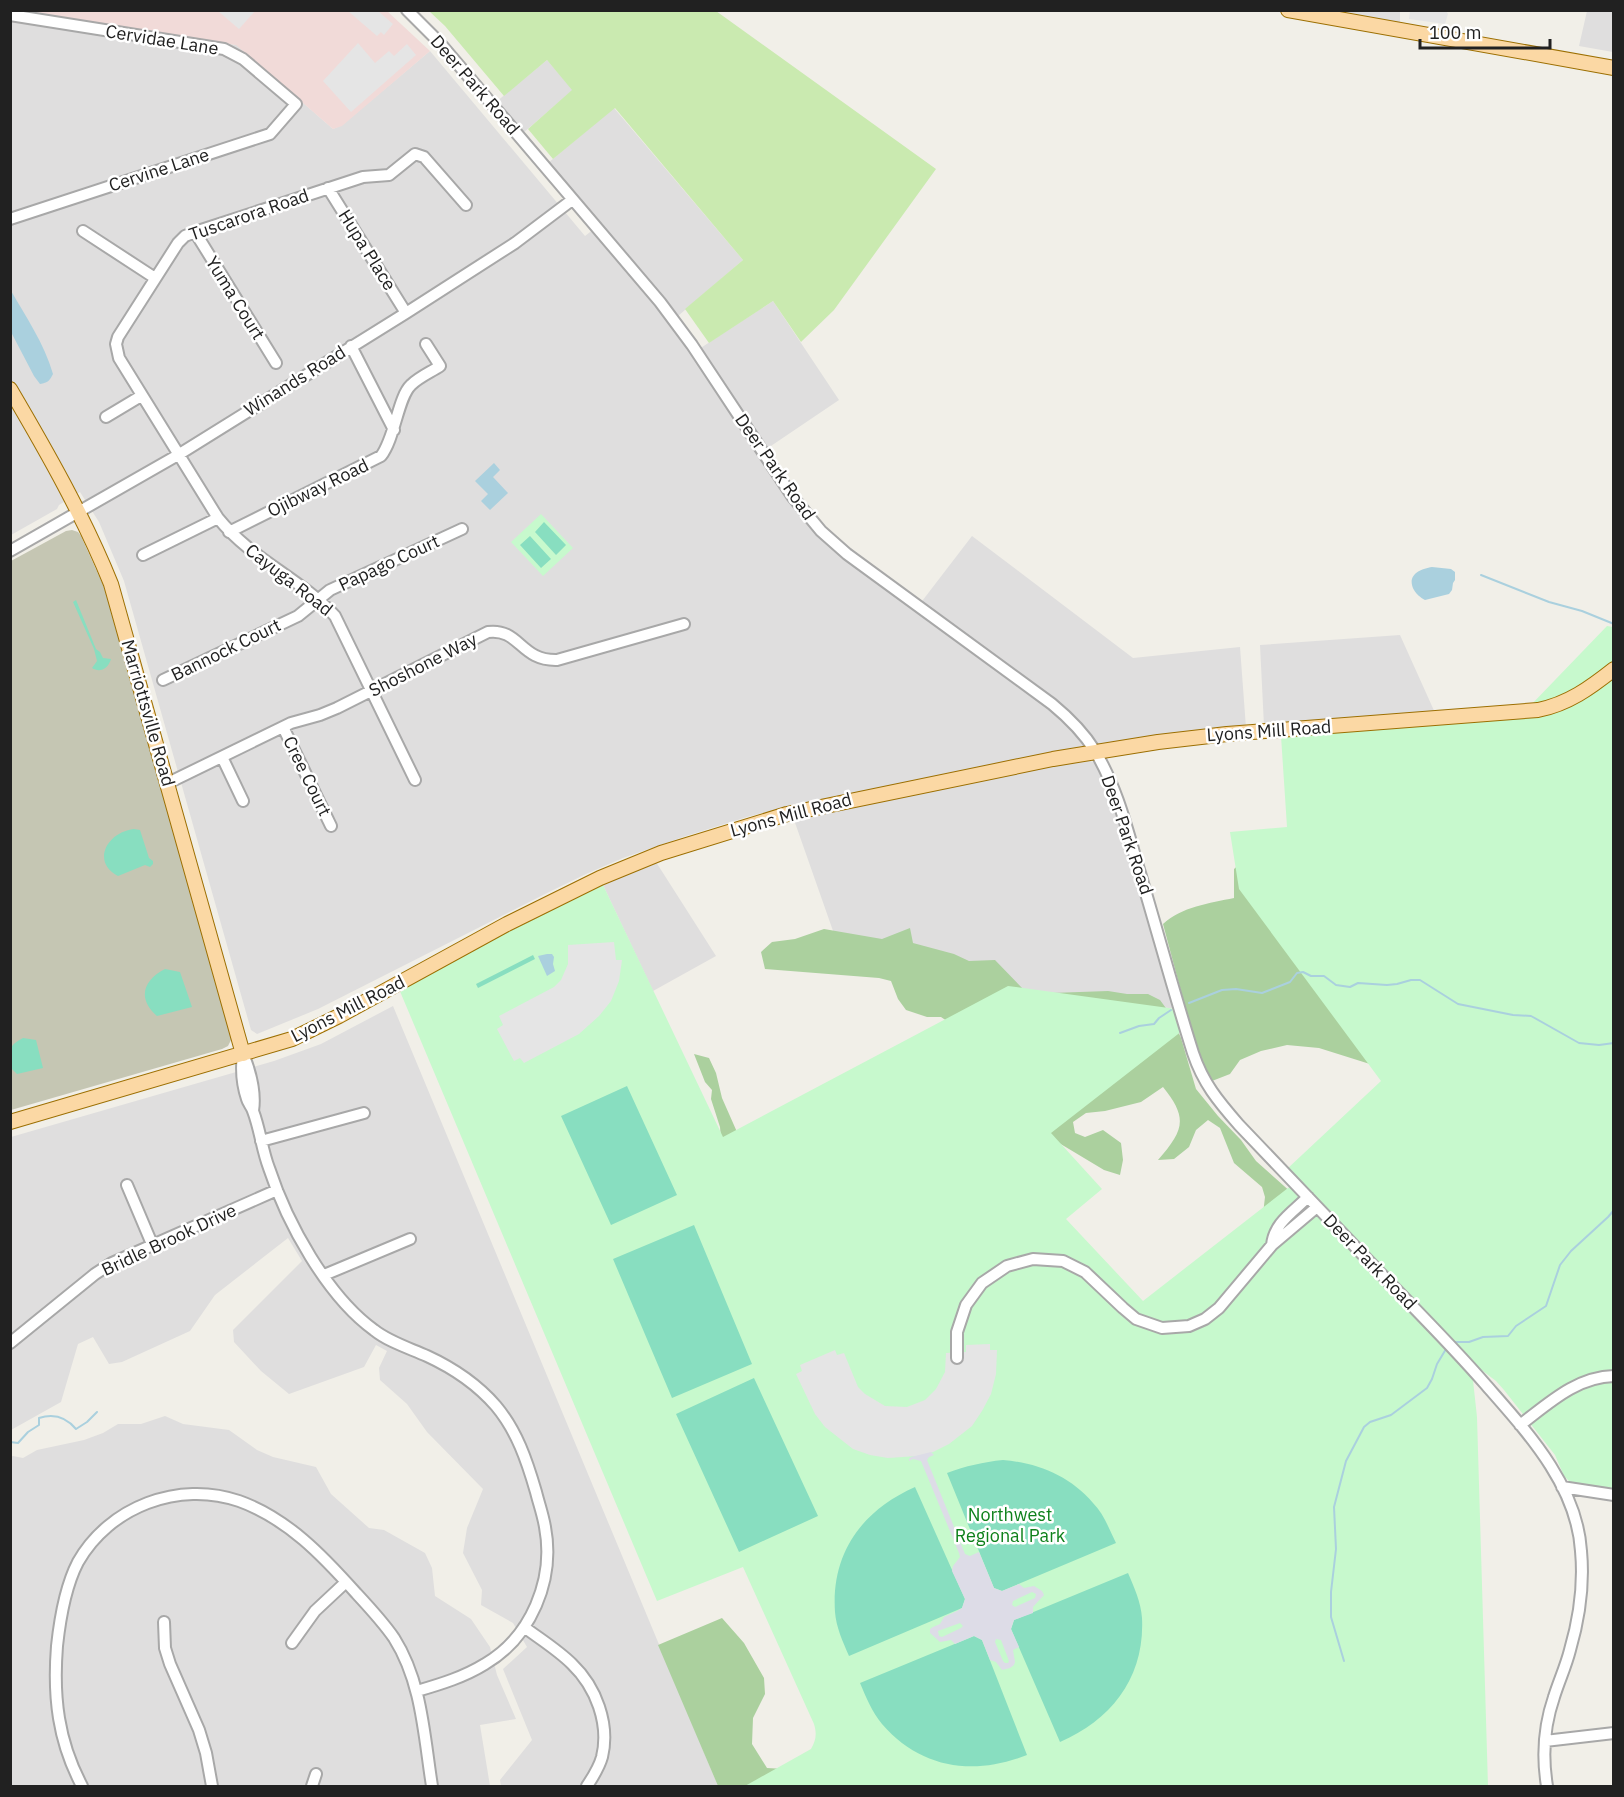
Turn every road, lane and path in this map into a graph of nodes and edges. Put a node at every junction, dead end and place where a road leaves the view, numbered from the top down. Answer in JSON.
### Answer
{"nodes":[{"id":1,"x":407,"y":10,"type":"edge"},
{"id":2,"x":1288,"y":10,"type":"edge"},
{"id":3,"x":10,"y":15,"type":"edge"},
{"id":4,"x":1614,"y":68,"type":"edge"},
{"id":5,"x":296,"y":104,"type":"joint"},
{"id":6,"x":328,"y":188,"type":"junction"},
{"id":7,"x":572,"y":200,"type":"junction"},
{"id":8,"x":466,"y":205,"type":"dead end"},
{"id":9,"x":10,"y":219,"type":"edge"},
{"id":10,"x":83,"y":231,"type":"dead end"},
{"id":11,"x":195,"y":232,"type":"junction"},
{"id":12,"x":155,"y":278,"type":"junction"},
{"id":13,"x":406,"y":313,"type":"junction"},
{"id":14,"x":426,"y":344,"type":"dead end"},
{"id":15,"x":351,"y":346,"type":"junction"},
{"id":16,"x":276,"y":363,"type":"dead end"},
{"id":17,"x":10,"y":389,"type":"edge"},
{"id":18,"x":141,"y":396,"type":"junction"},
{"id":19,"x":106,"y":417,"type":"dead end"},
{"id":20,"x":394,"y":430,"type":"junction"},
{"id":21,"x":178,"y":455,"type":"junction"},
{"id":22,"x":79,"y":513,"type":"junction"},
{"id":23,"x":218,"y":518,"type":"junction"},
{"id":24,"x":462,"y":529,"type":"dead end"},
{"id":25,"x":229,"y":532,"type":"junction"},
{"id":26,"x":10,"y":551,"type":"edge"},
{"id":27,"x":143,"y":555,"type":"dead end"},
{"id":28,"x":317,"y":599,"type":"junction"},
{"id":29,"x":684,"y":624,"type":"dead end"},
{"id":30,"x":1614,"y":669,"type":"edge"},
{"id":31,"x":163,"y":680,"type":"dead end"},
{"id":32,"x":372,"y":691,"type":"junction"},
{"id":33,"x":283,"y":727,"type":"junction"},
{"id":34,"x":1095,"y":751,"type":"junction"},
{"id":35,"x":222,"y":757,"type":"junction"},
{"id":36,"x":415,"y":780,"type":"dead end"},
{"id":37,"x":168,"y":783,"type":"junction"},
{"id":38,"x":243,"y":801,"type":"dead end"},
{"id":39,"x":331,"y":826,"type":"dead end"},
{"id":40,"x":243,"y":1054,"type":"junction"},
{"id":41,"x":364,"y":1113,"type":"dead end"},
{"id":42,"x":10,"y":1122,"type":"edge"},
{"id":43,"x":261,"y":1141,"type":"junction"},
{"id":44,"x":127,"y":1185,"type":"dead end"},
{"id":45,"x":277,"y":1190,"type":"junction"},
{"id":46,"x":1308,"y":1197,"type":"junction"},
{"id":47,"x":1317,"y":1207,"type":"junction"},
{"id":48,"x":410,"y":1239,"type":"dead end"},
{"id":49,"x":152,"y":1244,"type":"junction"},
{"id":50,"x":1272,"y":1245,"type":"junction"},
{"id":51,"x":324,"y":1275,"type":"junction"},
{"id":52,"x":10,"y":1343,"type":"edge"},
{"id":53,"x":957,"y":1358,"type":"dead end"},
{"id":54,"x":1614,"y":1376,"type":"edge"},
{"id":55,"x":1520,"y":1425,"type":"junction"},
{"id":56,"x":1562,"y":1487,"type":"junction"},
{"id":57,"x":1614,"y":1495,"type":"edge"},
{"id":58,"x":346,"y":1582,"type":"junction"},
{"id":59,"x":164,"y":1622,"type":"dead end"},
{"id":60,"x":524,"y":1627,"type":"junction"},
{"id":61,"x":292,"y":1643,"type":"dead end"},
{"id":62,"x":417,"y":1691,"type":"junction"},
{"id":63,"x":1614,"y":1733,"type":"edge"},
{"id":64,"x":1545,"y":1741,"type":"junction"},
{"id":65,"x":316,"y":1774,"type":"dead end"},
{"id":66,"x":82,"y":1786,"type":"edge"},
{"id":67,"x":212,"y":1786,"type":"edge"},
{"id":68,"x":312,"y":1786,"type":"edge"},
{"id":69,"x":432,"y":1786,"type":"edge"},
{"id":70,"x":587,"y":1786,"type":"edge"},
{"id":71,"x":1547,"y":1786,"type":"edge"}],
"edges":[{"from":1,"to":7,"type":"street","name":"Deer Park Road"},
{"from":2,"to":4,"type":"main road"},
{"from":3,"to":5,"type":"street","name":"Cervidae Lane"},
{"from":5,"to":9,"type":"street","name":"Cervine Lane"},
{"from":6,"to":8,"type":"street","name":"Tuscarora Road"},
{"from":6,"to":11,"type":"street","name":"Tuscarora Road"},
{"from":6,"to":13,"type":"street","name":"Hupa Place"},
{"from":7,"to":13,"type":"street","name":"Winands Road"},
{"from":7,"to":34,"type":"street","name":"Deer Park Road"},
{"from":10,"to":12,"type":"street"},
{"from":11,"to":12,"type":"street","name":"Tuscarora Road"},
{"from":11,"to":16,"type":"street","name":"Yuma Court"},
{"from":12,"to":18,"type":"street","name":"Tuscarora Road"},
{"from":13,"to":15,"type":"street","name":"Winands Road"},
{"from":14,"to":20,"type":"street","name":"Ojibway Road"},
{"from":15,"to":20,"type":"street"},
{"from":15,"to":21,"type":"street","name":"Winands Road"},
{"from":17,"to":22,"type":"main road","name":"Marriottsville Road"},
{"from":18,"to":19,"type":"street"},
{"from":18,"to":21,"type":"street","name":"Tuscarora Road"},
{"from":20,"to":25,"type":"street","name":"Ojibway Road"},
{"from":21,"to":22,"type":"street","name":"Winands Road"},
{"from":21,"to":23,"type":"street","name":"Cayuga Road"},
{"from":22,"to":26,"type":"street","name":"Winands Road"},
{"from":22,"to":37,"type":"main road","name":"Marriottsville Road"},
{"from":23,"to":25,"type":"street","name":"Cayuga Road"},
{"from":23,"to":27,"type":"street"},
{"from":24,"to":28,"type":"street","name":"Papago Court"},
{"from":25,"to":28,"type":"street","name":"Cayuga Road"},
{"from":28,"to":31,"type":"street","name":"Bannock Court"},
{"from":28,"to":32,"type":"street","name":"Cayuga Road"},
{"from":29,"to":32,"type":"street","name":"Shoshone Way"},
{"from":30,"to":34,"type":"main road","name":"Lyons Mill Road"},
{"from":32,"to":33,"type":"street","name":"Shoshone Way"},
{"from":32,"to":36,"type":"street","name":"Cayuga Road"},
{"from":33,"to":35,"type":"street","name":"Shoshone Way"},
{"from":33,"to":39,"type":"street","name":"Cree Court"},
{"from":34,"to":40,"type":"main road","name":"Lyons Mill Road"},
{"from":34,"to":46,"type":"street","name":"Deer Park Road"},
{"from":35,"to":37,"type":"street","name":"Shoshone Way"},
{"from":35,"to":38,"type":"street"},
{"from":37,"to":40,"type":"main road","name":"Marriottsville Road"},
{"from":40,"to":42,"type":"main road","name":"Lyons Mill Road"},
{"from":40,"to":43,"type":"street","name":"Marriottsville Road"},
{"from":41,"to":43,"type":"street"},
{"from":43,"to":45,"type":"street","name":"Marriottsville Road"},
{"from":44,"to":49,"type":"street"},
{"from":45,"to":49,"type":"street","name":"Bridle Brook Drive"},
{"from":45,"to":51,"type":"street","name":"Marriottsville Road"},
{"from":46,"to":47,"type":"street","name":"Deer Park Road"},
{"from":46,"to":50,"type":"street"},
{"from":47,"to":50,"type":"street"},
{"from":47,"to":55,"type":"street","name":"Deer Park Road"},
{"from":48,"to":51,"type":"street"},
{"from":49,"to":52,"type":"street","name":"Bridle Brook Drive"},
{"from":50,"to":53,"type":"street"},
{"from":51,"to":60,"type":"street","name":"Marriottsville Road"},
{"from":54,"to":55,"type":"street"},
{"from":55,"to":56,"type":"street","name":"Deer Park Road"},
{"from":56,"to":57,"type":"street"},
{"from":56,"to":64,"type":"street","name":"Deer Park Road"},
{"from":58,"to":61,"type":"street"},
{"from":58,"to":62,"type":"street"},
{"from":58,"to":66,"type":"street"},
{"from":59,"to":67,"type":"street"},
{"from":60,"to":62,"type":"street","name":"Marriottsville Road"},
{"from":60,"to":70,"type":"street"},
{"from":62,"to":69,"type":"street"},
{"from":63,"to":64,"type":"street"},
{"from":64,"to":71,"type":"street","name":"Deer Park Road"},
{"from":65,"to":68,"type":"street"}]}
